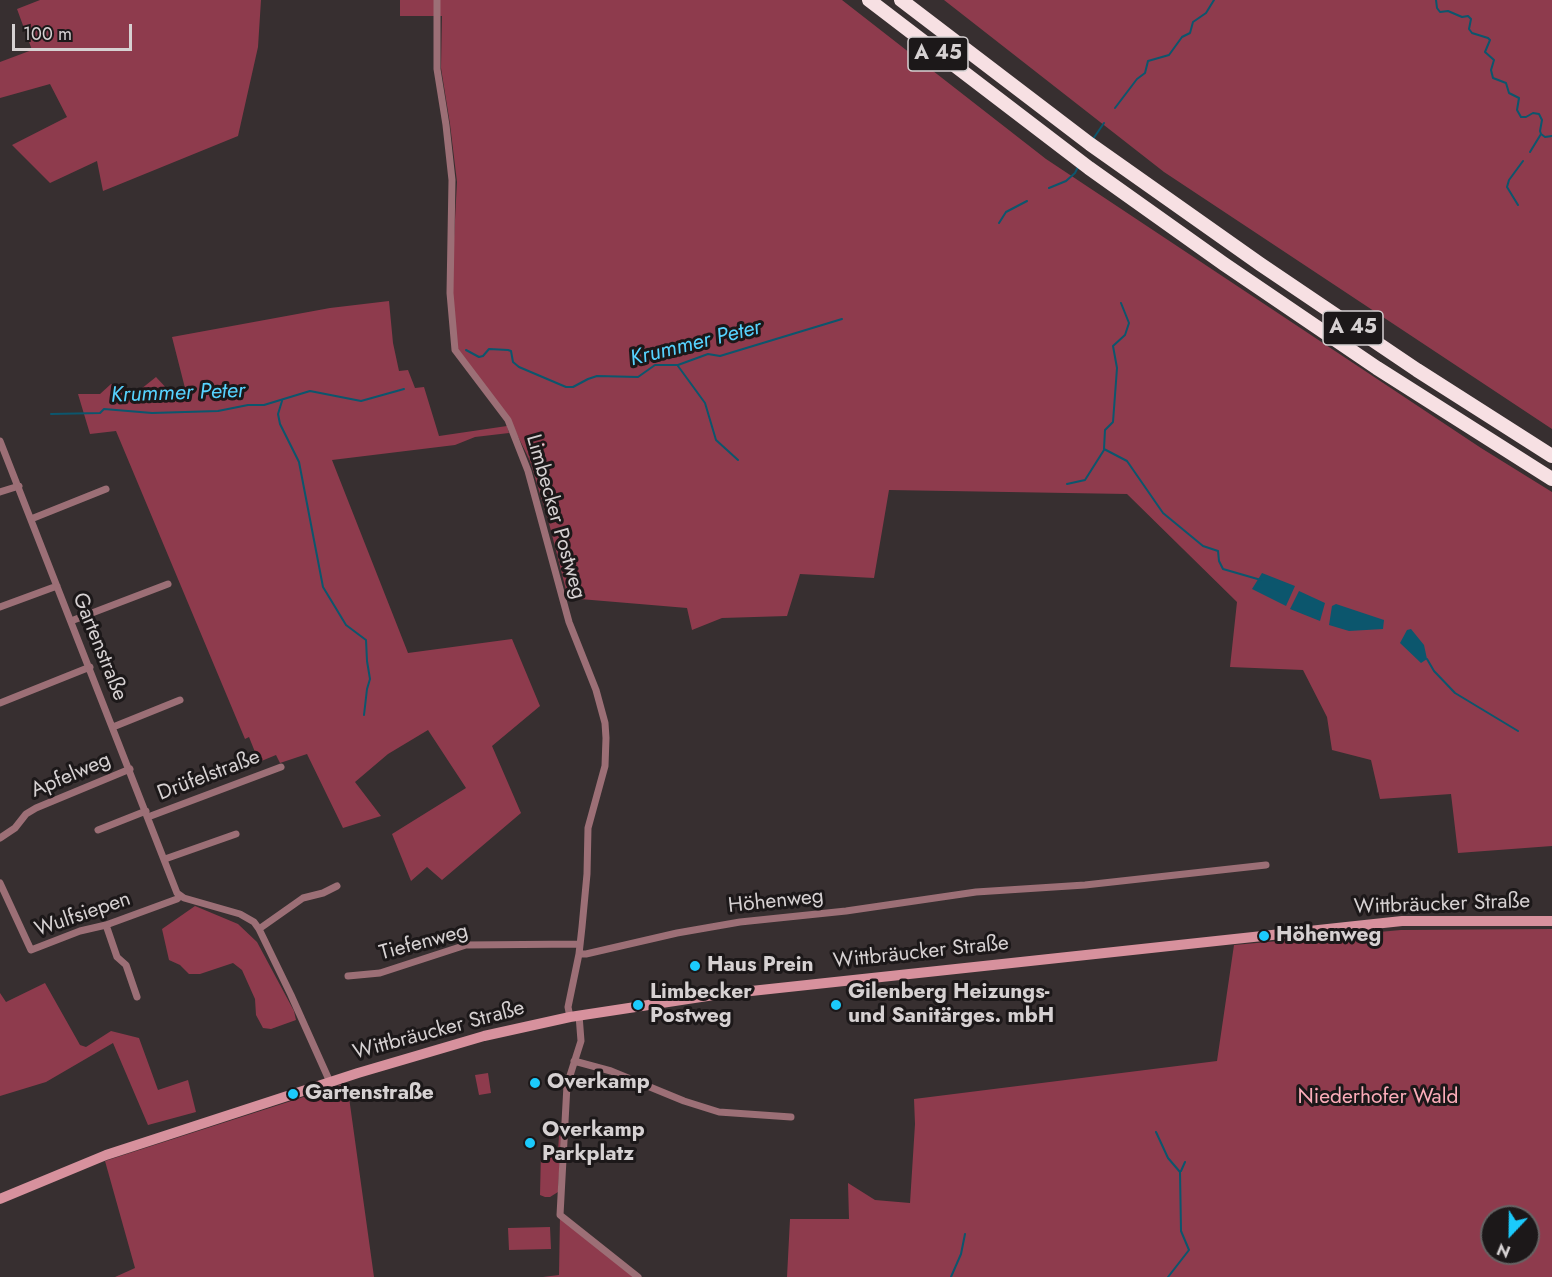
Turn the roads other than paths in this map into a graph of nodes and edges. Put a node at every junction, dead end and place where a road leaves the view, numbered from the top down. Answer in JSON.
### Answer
{"nodes":[{"id":1,"x":436,"y":0,"type":"edge"},
{"id":2,"x":869,"y":0,"type":"edge"},
{"id":3,"x":901,"y":0,"type":"edge"},
{"id":4,"x":0,"y":441,"type":"edge"},
{"id":5,"x":1552,"y":456,"type":"edge"},
{"id":6,"x":1552,"y":479,"type":"edge"},
{"id":7,"x":19,"y":486,"type":"junction"},
{"id":8,"x":106,"y":489,"type":"dead end"},
{"id":9,"x":0,"y":492,"type":"edge"},
{"id":10,"x":31,"y":519,"type":"junction"},
{"id":11,"x":168,"y":584,"type":"dead end"},
{"id":12,"x":57,"y":586,"type":"junction"},
{"id":13,"x":0,"y":607,"type":"edge"},
{"id":14,"x":71,"y":621,"type":"junction"},
{"id":15,"x":90,"y":667,"type":"junction"},
{"id":16,"x":180,"y":700,"type":"dead end"},
{"id":17,"x":0,"y":704,"type":"edge"},
{"id":18,"x":113,"y":727,"type":"junction"},
{"id":19,"x":281,"y":767,"type":"dead end"},
{"id":20,"x":130,"y":769,"type":"junction"},
{"id":21,"x":147,"y":814,"type":"junction"},
{"id":22,"x":98,"y":830,"type":"dead end"},
{"id":23,"x":236,"y":834,"type":"dead end"},
{"id":24,"x":0,"y":838,"type":"edge"},
{"id":25,"x":165,"y":859,"type":"junction"},
{"id":26,"x":1266,"y":865,"type":"dead end"},
{"id":27,"x":0,"y":883,"type":"edge"},
{"id":28,"x":337,"y":886,"type":"dead end"},
{"id":29,"x":180,"y":896,"type":"junction"},
{"id":30,"x":1552,"y":921,"type":"edge"},
{"id":31,"x":106,"y":925,"type":"junction"},
{"id":32,"x":259,"y":928,"type":"junction"},
{"id":33,"x":580,"y":944,"type":"junction"},
{"id":34,"x":579,"y":954,"type":"junction"},
{"id":35,"x":348,"y":976,"type":"dead end"},
{"id":36,"x":137,"y":997,"type":"dead end"},
{"id":37,"x":574,"y":1016,"type":"junction"},
{"id":38,"x":574,"y":1061,"type":"junction"},
{"id":39,"x":330,"y":1082,"type":"junction"},
{"id":40,"x":791,"y":1117,"type":"dead end"},
{"id":41,"x":0,"y":1199,"type":"edge"},
{"id":42,"x":638,"y":1277,"type":"edge"}],
"edges":[{"from":1,"to":33,"type":"street","name":"Limbecker Postweg"},
{"from":2,"to":6,"type":"highway","number":"A 45"},
{"from":3,"to":5,"type":"highway","number":"A 45"},
{"from":4,"to":7,"type":"street","name":"Gartenstraße"},
{"from":7,"to":9,"type":"street"},
{"from":7,"to":10,"type":"street","name":"Gartenstraße"},
{"from":8,"to":10,"type":"street"},
{"from":10,"to":12,"type":"street","name":"Gartenstraße"},
{"from":11,"to":14,"type":"street"},
{"from":12,"to":13,"type":"street"},
{"from":12,"to":14,"type":"street","name":"Gartenstraße"},
{"from":14,"to":15,"type":"street","name":"Gartenstraße"},
{"from":15,"to":17,"type":"street"},
{"from":15,"to":18,"type":"street","name":"Gartenstraße"},
{"from":16,"to":18,"type":"street"},
{"from":18,"to":20,"type":"street","name":"Gartenstraße"},
{"from":19,"to":21,"type":"street","name":"Drüfelstraße"},
{"from":20,"to":21,"type":"street","name":"Gartenstraße"},
{"from":20,"to":24,"type":"street","name":"Apfelweg"},
{"from":21,"to":22,"type":"street","name":"Drüfelstraße"},
{"from":21,"to":25,"type":"street","name":"Gartenstraße"},
{"from":23,"to":25,"type":"street"},
{"from":25,"to":29,"type":"street","name":"Gartenstraße"},
{"from":26,"to":34,"type":"street","name":"Höhenweg"},
{"from":27,"to":31,"type":"street","name":"Wulfsiepen"},
{"from":28,"to":32,"type":"street"},
{"from":29,"to":31,"type":"street","name":"Wulfsiepen"},
{"from":29,"to":32,"type":"street"},
{"from":30,"to":37,"type":"main road","name":"Wittbräucker Straße"},
{"from":31,"to":36,"type":"street"},
{"from":32,"to":39,"type":"street"},
{"from":33,"to":34,"type":"street","name":"Limbecker Postweg"},
{"from":33,"to":35,"type":"street","name":"Tiefenweg"},
{"from":34,"to":37,"type":"street","name":"Limbecker Postweg"},
{"from":37,"to":38,"type":"street","name":"Limbecker Postweg"},
{"from":37,"to":39,"type":"main road","name":"Wittbräucker Straße"},
{"from":38,"to":40,"type":"street"},
{"from":38,"to":42,"type":"street","name":"Limbecker Postweg"},
{"from":39,"to":41,"type":"main road","name":"Wittbräucker Straße"}]}
